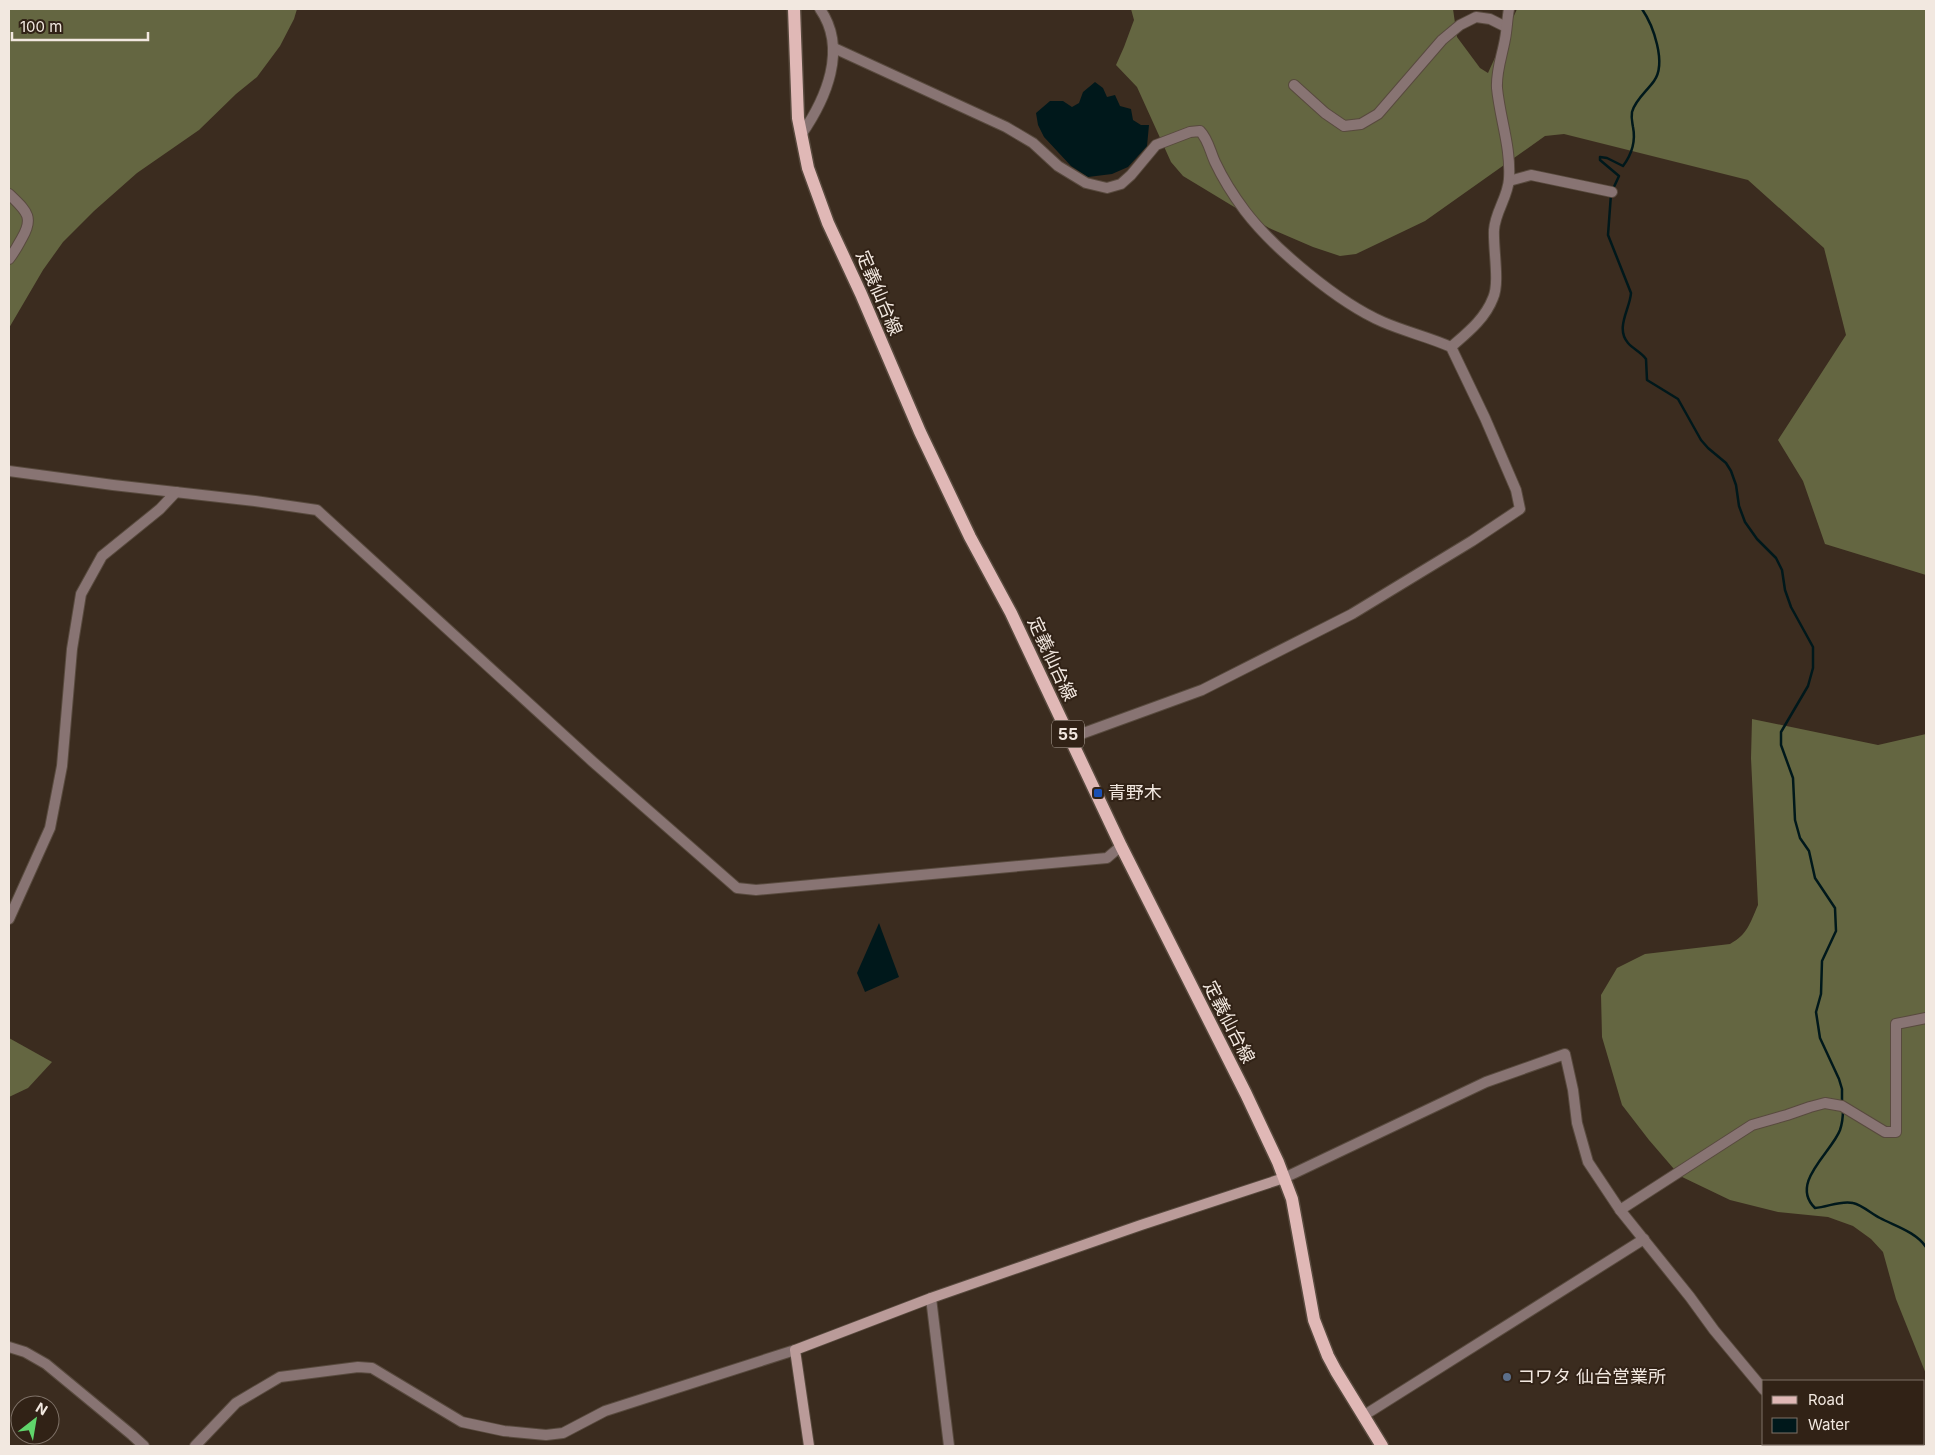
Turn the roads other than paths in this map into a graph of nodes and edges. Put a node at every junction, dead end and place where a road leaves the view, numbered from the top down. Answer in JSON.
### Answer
{"nodes":[{"id":1,"x":794,"y":9,"type":"edge"},
{"id":2,"x":820,"y":9,"type":"edge"},
{"id":3,"x":1509,"y":9,"type":"edge"},
{"id":4,"x":1506,"y":27,"type":"junction"},
{"id":5,"x":834,"y":48,"type":"junction"},
{"id":6,"x":1294,"y":85,"type":"dead end"},
{"id":7,"x":801,"y":135,"type":"junction"},
{"id":8,"x":1509,"y":181,"type":"junction"},
{"id":9,"x":1612,"y":192,"type":"dead end"},
{"id":10,"x":9,"y":194,"type":"edge"},
{"id":11,"x":9,"y":259,"type":"edge"},
{"id":12,"x":1451,"y":347,"type":"junction"},
{"id":13,"x":9,"y":471,"type":"edge"},
{"id":14,"x":176,"y":492,"type":"junction"},
{"id":15,"x":1070,"y":738,"type":"junction"},
{"id":16,"x":1120,"y":846,"type":"junction"},
{"id":17,"x":9,"y":919,"type":"edge"},
{"id":18,"x":1926,"y":1018,"type":"edge"},
{"id":19,"x":1284,"y":1178,"type":"junction"},
{"id":20,"x":1620,"y":1210,"type":"junction"},
{"id":21,"x":1644,"y":1240,"type":"junction"},
{"id":22,"x":931,"y":1298,"type":"junction"},
{"id":23,"x":9,"y":1347,"type":"edge"},
{"id":24,"x":795,"y":1350,"type":"junction"},
{"id":25,"x":1762,"y":1388,"type":"edge"},
{"id":26,"x":1363,"y":1416,"type":"junction"},
{"id":27,"x":144,"y":1446,"type":"edge"},
{"id":28,"x":195,"y":1446,"type":"edge"},
{"id":29,"x":810,"y":1446,"type":"edge"},
{"id":30,"x":949,"y":1446,"type":"edge"},
{"id":31,"x":1382,"y":1446,"type":"edge"}],
"edges":[{"from":1,"to":7,"type":"main road","name":"定義仙台線","number":"55"},
{"from":2,"to":5,"type":"street"},
{"from":3,"to":4,"type":"street"},
{"from":4,"to":6,"type":"street"},
{"from":4,"to":8,"type":"street"},
{"from":5,"to":7,"type":"street"},
{"from":5,"to":12,"type":"street"},
{"from":7,"to":15,"type":"main road","name":"定義仙台線","number":"55"},
{"from":8,"to":9,"type":"street"},
{"from":8,"to":12,"type":"street"},
{"from":10,"to":11,"type":"street"},
{"from":12,"to":15,"type":"street"},
{"from":13,"to":14,"type":"street"},
{"from":14,"to":16,"type":"street"},
{"from":14,"to":17,"type":"street"},
{"from":15,"to":16,"type":"main road","name":"定義仙台線","number":"55"},
{"from":16,"to":19,"type":"main road","name":"定義仙台線","number":"55"},
{"from":18,"to":20,"type":"street"},
{"from":19,"to":20,"type":"street"},
{"from":19,"to":22,"type":"street"},
{"from":19,"to":26,"type":"main road","name":"定義仙台線","number":"55"},
{"from":20,"to":21,"type":"street"},
{"from":21,"to":25,"type":"street"},
{"from":21,"to":26,"type":"street"},
{"from":22,"to":24,"type":"street"},
{"from":22,"to":30,"type":"street"},
{"from":23,"to":27,"type":"street"},
{"from":24,"to":28,"type":"street"},
{"from":24,"to":29,"type":"street"},
{"from":26,"to":31,"type":"main road","name":"定義仙台線","number":"55"}]}
